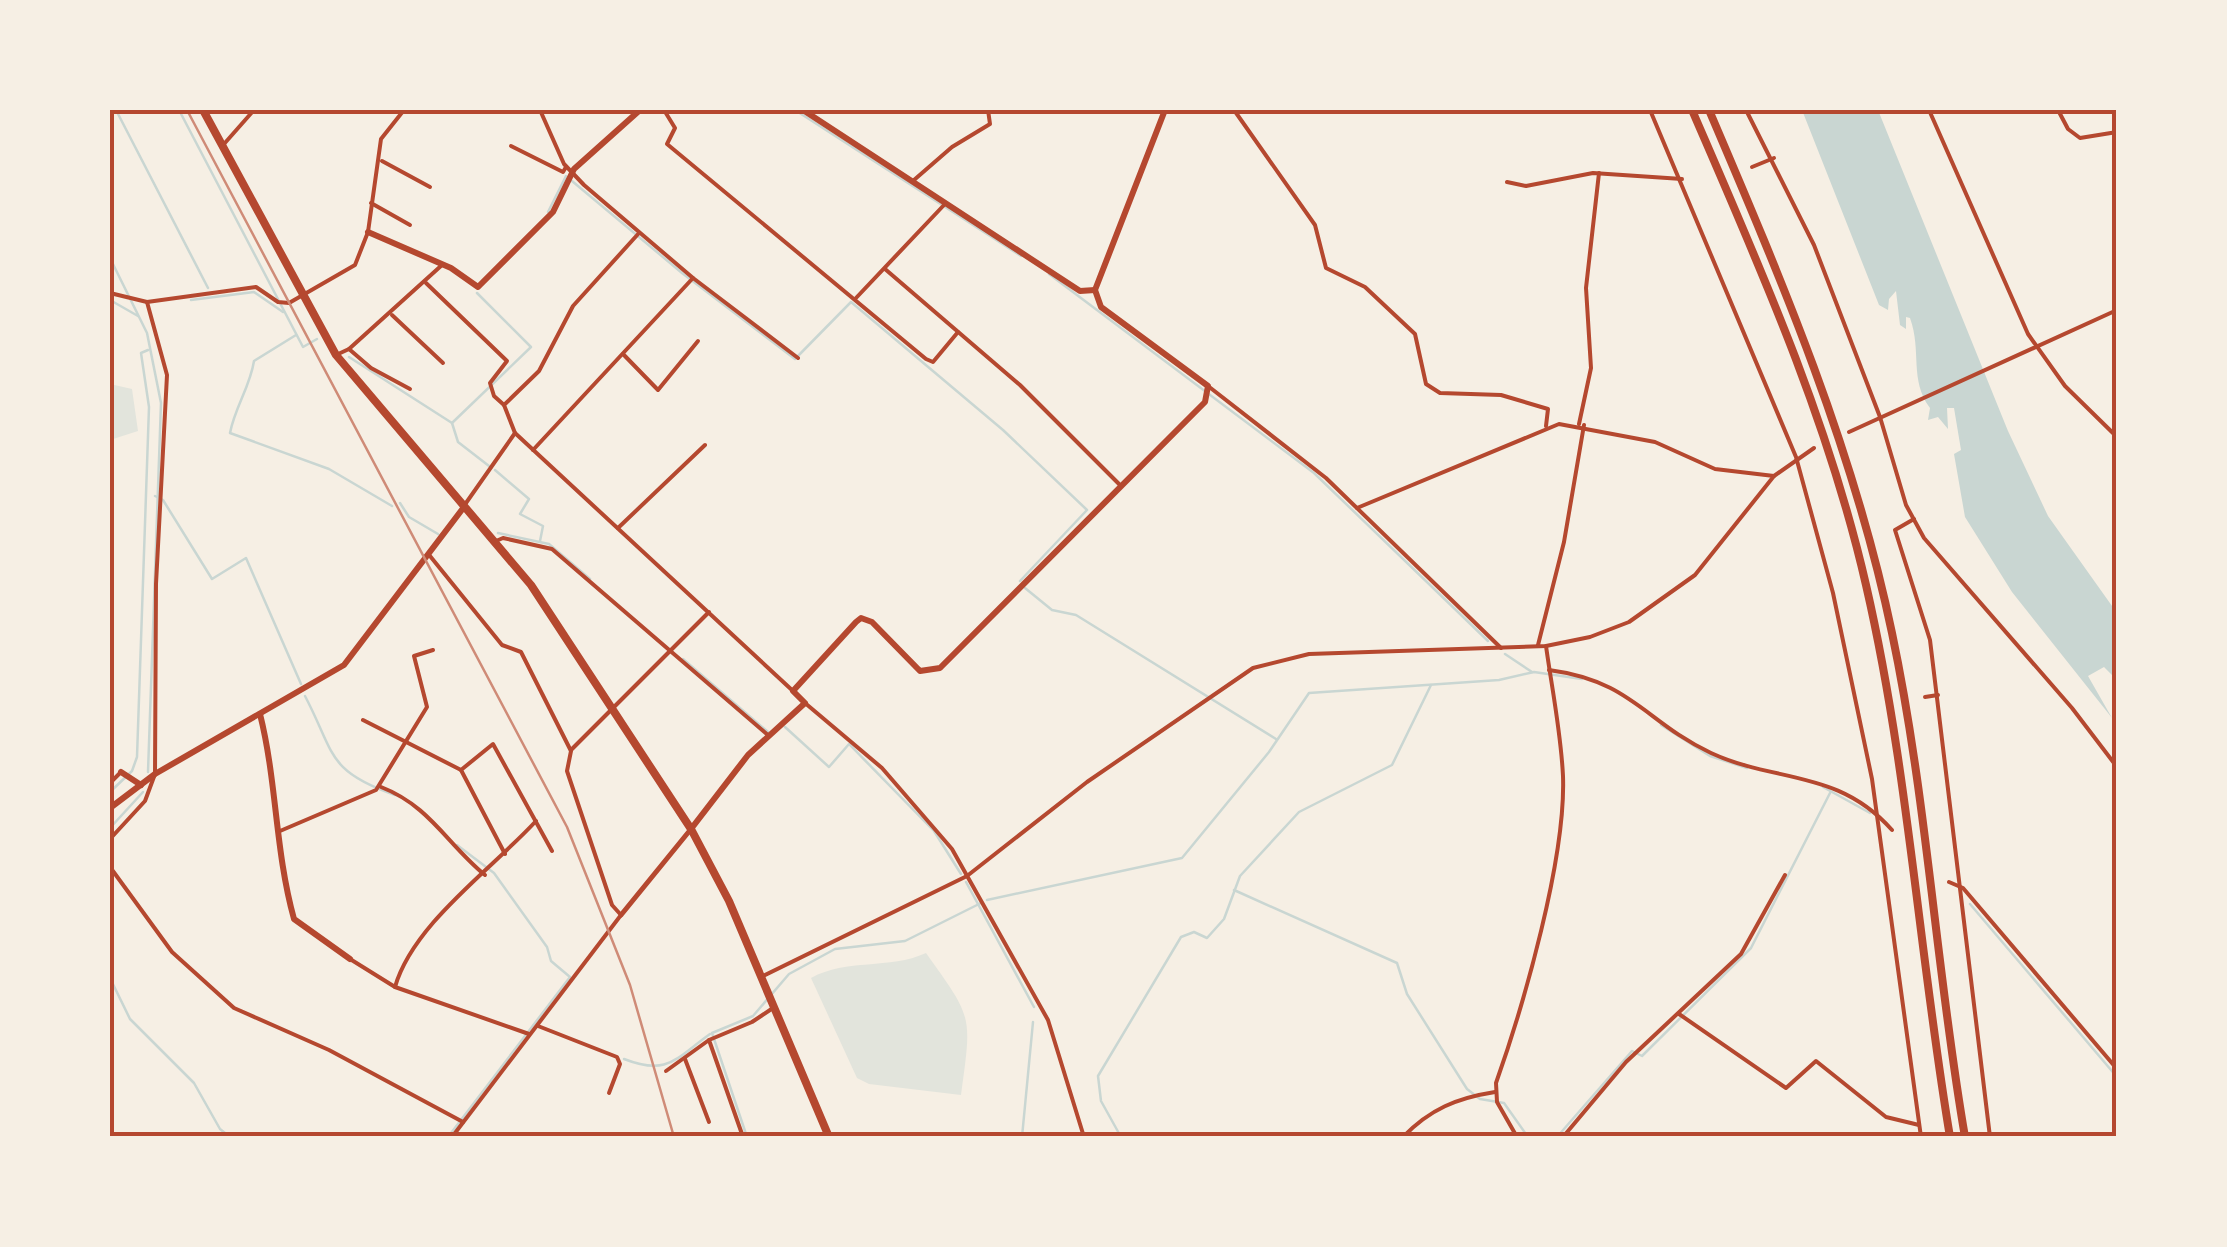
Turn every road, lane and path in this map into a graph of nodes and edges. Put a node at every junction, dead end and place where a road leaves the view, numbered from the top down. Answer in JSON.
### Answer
{"nodes":[{"id":1,"x":203,"y":110,"type":"edge"},
{"id":2,"x":254,"y":110,"type":"edge"},
{"id":3,"x":404,"y":110,"type":"edge"},
{"id":4,"x":540,"y":110,"type":"edge"},
{"id":5,"x":640,"y":110,"type":"edge"},
{"id":6,"x":664,"y":110,"type":"edge"},
{"id":7,"x":803,"y":110,"type":"edge"},
{"id":8,"x":988,"y":110,"type":"edge"},
{"id":9,"x":1165,"y":110,"type":"edge"},
{"id":10,"x":1245,"y":110,"type":"edge"},
{"id":11,"x":1650,"y":110,"type":"edge"},
{"id":12,"x":1692,"y":110,"type":"edge"},
{"id":13,"x":1709,"y":110,"type":"edge"},
{"id":14,"x":1746,"y":110,"type":"edge"},
{"id":15,"x":1929,"y":110,"type":"edge"},
{"id":16,"x":2058,"y":110,"type":"edge"},
{"id":17,"x":1236,"y":113,"type":"edge"},
{"id":18,"x":2117,"y":132,"type":"edge"},
{"id":19,"x":222,"y":146,"type":"junction"},
{"id":20,"x":511,"y":146,"type":"dead end"},
{"id":21,"x":1774,"y":158,"type":"junction"},
{"id":22,"x":380,"y":160,"type":"junction"},
{"id":23,"x":1752,"y":166,"type":"dead end"},
{"id":24,"x":568,"y":173,"type":"junction"},
{"id":25,"x":1599,"y":173,"type":"junction"},
{"id":26,"x":1682,"y":178,"type":"junction"},
{"id":27,"x":1508,"y":182,"type":"dead end"},
{"id":28,"x":910,"y":183,"type":"junction"},
{"id":29,"x":430,"y":187,"type":"dead end"},
{"id":30,"x":370,"y":203,"type":"junction"},
{"id":31,"x":943,"y":208,"type":"junction"},
{"id":32,"x":410,"y":225,"type":"dead end"},
{"id":33,"x":368,"y":232,"type":"junction"},
{"id":34,"x":638,"y":236,"type":"junction"},
{"id":35,"x":442,"y":266,"type":"junction"},
{"id":36,"x":885,"y":268,"type":"junction"},
{"id":37,"x":691,"y":279,"type":"junction"},
{"id":38,"x":426,"y":282,"type":"junction"},
{"id":39,"x":1095,"y":290,"type":"junction"},
{"id":40,"x":110,"y":293,"type":"edge"},
{"id":41,"x":302,"y":296,"type":"junction"},
{"id":42,"x":856,"y":298,"type":"junction"},
{"id":43,"x":146,"y":302,"type":"junction"},
{"id":44,"x":2117,"y":310,"type":"edge"},
{"id":45,"x":390,"y":314,"type":"junction"},
{"id":46,"x":958,"y":332,"type":"junction"},
{"id":47,"x":698,"y":341,"type":"dead end"},
{"id":48,"x":2034,"y":348,"type":"junction"},
{"id":49,"x":349,"y":349,"type":"junction"},
{"id":50,"x":623,"y":354,"type":"junction"},
{"id":51,"x":336,"y":355,"type":"junction"},
{"id":52,"x":797,"y":357,"type":"dead end"},
{"id":53,"x":443,"y":363,"type":"dead end"},
{"id":54,"x":410,"y":388,"type":"dead end"},
{"id":55,"x":1208,"y":392,"type":"junction"},
{"id":56,"x":504,"y":405,"type":"junction"},
{"id":57,"x":1880,"y":417,"type":"junction"},
{"id":58,"x":1581,"y":425,"type":"junction"},
{"id":59,"x":1546,"y":426,"type":"junction"},
{"id":60,"x":1848,"y":432,"type":"dead end"},
{"id":61,"x":515,"y":434,"type":"junction"},
{"id":62,"x":2116,"y":435,"type":"edge"},
{"id":63,"x":704,"y":445,"type":"dead end"},
{"id":64,"x":1814,"y":448,"type":"dead end"},
{"id":65,"x":533,"y":450,"type":"junction"},
{"id":66,"x":1796,"y":457,"type":"junction"},
{"id":67,"x":1774,"y":476,"type":"junction"},
{"id":68,"x":1121,"y":486,"type":"junction"},
{"id":69,"x":464,"y":506,"type":"junction"},
{"id":70,"x":1357,"y":508,"type":"junction"},
{"id":71,"x":1914,"y":519,"type":"junction"},
{"id":72,"x":618,"y":528,"type":"junction"},
{"id":73,"x":496,"y":541,"type":"junction"},
{"id":74,"x":430,"y":556,"type":"junction"},
{"id":75,"x":709,"y":612,"type":"junction"},
{"id":76,"x":1546,"y":646,"type":"junction"},
{"id":77,"x":1538,"y":647,"type":"junction"},
{"id":78,"x":1502,"y":648,"type":"junction"},
{"id":79,"x":433,"y":650,"type":"dead end"},
{"id":80,"x":670,"y":654,"type":"junction"},
{"id":81,"x":1550,"y":673,"type":"junction"},
{"id":82,"x":793,"y":691,"type":"junction"},
{"id":83,"x":1938,"y":695,"type":"junction"},
{"id":84,"x":1926,"y":697,"type":"dead end"},
{"id":85,"x":804,"y":702,"type":"junction"},
{"id":86,"x":1868,"y":706,"type":"dead end"},
{"id":87,"x":1858,"y":708,"type":"junction"},
{"id":88,"x":614,"y":709,"type":"junction"},
{"id":89,"x":260,"y":714,"type":"junction"},
{"id":90,"x":363,"y":720,"type":"dead end"},
{"id":91,"x":769,"y":736,"type":"junction"},
{"id":92,"x":406,"y":743,"type":"junction"},
{"id":93,"x":571,"y":751,"type":"junction"},
{"id":94,"x":2117,"y":768,"type":"edge"},
{"id":95,"x":461,"y":770,"type":"junction"},
{"id":96,"x":122,"y":773,"type":"joint"},
{"id":97,"x":156,"y":774,"type":"junction"},
{"id":98,"x":110,"y":783,"type":"edge"},
{"id":99,"x":141,"y":784,"type":"junction"},
{"id":100,"x":378,"y":788,"type":"junction"},
{"id":101,"x":110,"y":808,"type":"edge"},
{"id":102,"x":1876,"y":813,"type":"junction"},
{"id":103,"x":536,"y":821,"type":"junction"},
{"id":104,"x":691,"y":829,"type":"junction"},
{"id":105,"x":1892,"y":830,"type":"dead end"},
{"id":106,"x":276,"y":833,"type":"junction"},
{"id":107,"x":110,"y":838,"type":"edge"},
{"id":108,"x":552,"y":851,"type":"dead end"},
{"id":109,"x":505,"y":854,"type":"junction"},
{"id":110,"x":110,"y":868,"type":"edge"},
{"id":111,"x":488,"y":872,"type":"junction"},
{"id":112,"x":1785,"y":875,"type":"dead end"},
{"id":113,"x":967,"y":876,"type":"junction"},
{"id":114,"x":1949,"y":882,"type":"dead end"},
{"id":115,"x":1962,"y":888,"type":"junction"},
{"id":116,"x":621,"y":915,"type":"junction"},
{"id":117,"x":350,"y":959,"type":"joint"},
{"id":118,"x":762,"y":977,"type":"junction"},
{"id":119,"x":395,"y":987,"type":"junction"},
{"id":120,"x":771,"y":1001,"type":"junction"},
{"id":121,"x":1681,"y":1016,"type":"junction"},
{"id":122,"x":536,"y":1025,"type":"junction"},
{"id":123,"x":526,"y":1033,"type":"junction"},
{"id":124,"x":712,"y":1038,"type":"junction"},
{"id":125,"x":685,"y":1059,"type":"junction"},
{"id":126,"x":2117,"y":1069,"type":"edge"},
{"id":127,"x":666,"y":1071,"type":"dead end"},
{"id":128,"x":1495,"y":1092,"type":"junction"},
{"id":129,"x":609,"y":1093,"type":"dead end"},
{"id":130,"x":461,"y":1121,"type":"junction"},
{"id":131,"x":708,"y":1122,"type":"dead end"},
{"id":132,"x":1919,"y":1125,"type":"junction"},
{"id":133,"x":456,"y":1130,"type":"junction"},
{"id":134,"x":452,"y":1137,"type":"edge"},
{"id":135,"x":464,"y":1137,"type":"edge"},
{"id":136,"x":743,"y":1137,"type":"edge"},
{"id":137,"x":829,"y":1137,"type":"edge"},
{"id":138,"x":1084,"y":1137,"type":"edge"},
{"id":139,"x":1403,"y":1137,"type":"edge"},
{"id":140,"x":1518,"y":1137,"type":"edge"},
{"id":141,"x":1562,"y":1137,"type":"edge"},
{"id":142,"x":1921,"y":1137,"type":"edge"},
{"id":143,"x":1950,"y":1137,"type":"edge"},
{"id":144,"x":1965,"y":1137,"type":"edge"},
{"id":145,"x":1990,"y":1137,"type":"edge"}],
"edges":[{"from":1,"to":19,"type":"highway"},
{"from":2,"to":19,"type":"street"},
{"from":3,"to":22,"type":"street"},
{"from":4,"to":24,"type":"street"},
{"from":5,"to":24,"type":"main road"},
{"from":6,"to":42,"type":"street"},
{"from":7,"to":28,"type":"main road"},
{"from":8,"to":28,"type":"street"},
{"from":9,"to":39,"type":"main road"},
{"from":10,"to":17,"type":"street"},
{"from":11,"to":26,"type":"street"},
{"from":12,"to":143,"type":"highway"},
{"from":13,"to":144,"type":"highway"},
{"from":14,"to":21,"type":"street"},
{"from":15,"to":48,"type":"street"},
{"from":16,"to":18,"type":"street"},
{"from":17,"to":59,"type":"street"},
{"from":19,"to":41,"type":"highway"},
{"from":20,"to":24,"type":"street"},
{"from":21,"to":23,"type":"street"},
{"from":21,"to":57,"type":"street"},
{"from":22,"to":29,"type":"street"},
{"from":22,"to":30,"type":"street"},
{"from":24,"to":34,"type":"street"},
{"from":24,"to":35,"type":"main road"},
{"from":25,"to":26,"type":"street"},
{"from":25,"to":27,"type":"street"},
{"from":25,"to":58,"type":"street"},
{"from":26,"to":66,"type":"street"},
{"from":28,"to":31,"type":"main road"},
{"from":30,"to":32,"type":"street"},
{"from":30,"to":33,"type":"street"},
{"from":31,"to":36,"type":"street"},
{"from":31,"to":39,"type":"main road"},
{"from":33,"to":35,"type":"main road"},
{"from":33,"to":41,"type":"street"},
{"from":34,"to":37,"type":"street"},
{"from":34,"to":56,"type":"street"},
{"from":35,"to":38,"type":"street"},
{"from":36,"to":42,"type":"street"},
{"from":36,"to":46,"type":"street"},
{"from":37,"to":50,"type":"street"},
{"from":37,"to":52,"type":"street"},
{"from":38,"to":45,"type":"street"},
{"from":38,"to":56,"type":"street"},
{"from":39,"to":55,"type":"main road"},
{"from":40,"to":43,"type":"street"},
{"from":41,"to":43,"type":"street"},
{"from":41,"to":51,"type":"highway"},
{"from":42,"to":46,"type":"street"},
{"from":43,"to":97,"type":"street"},
{"from":44,"to":48,"type":"street"},
{"from":45,"to":49,"type":"street"},
{"from":45,"to":53,"type":"street"},
{"from":46,"to":68,"type":"street"},
{"from":47,"to":50,"type":"street"},
{"from":48,"to":57,"type":"street"},
{"from":48,"to":62,"type":"street"},
{"from":49,"to":51,"type":"street"},
{"from":49,"to":54,"type":"street"},
{"from":50,"to":65,"type":"street"},
{"from":51,"to":69,"type":"highway"},
{"from":55,"to":68,"type":"main road"},
{"from":55,"to":70,"type":"street"},
{"from":56,"to":61,"type":"street"},
{"from":57,"to":60,"type":"street"},
{"from":57,"to":71,"type":"street"},
{"from":58,"to":59,"type":"street"},
{"from":58,"to":67,"type":"street"},
{"from":58,"to":77,"type":"street"},
{"from":59,"to":70,"type":"street"},
{"from":61,"to":65,"type":"street"},
{"from":61,"to":69,"type":"street"},
{"from":63,"to":72,"type":"street"},
{"from":64,"to":66,"type":"street"},
{"from":65,"to":72,"type":"street"},
{"from":66,"to":67,"type":"street"},
{"from":66,"to":87,"type":"street"},
{"from":67,"to":76,"type":"street"},
{"from":68,"to":82,"type":"main road"},
{"from":69,"to":73,"type":"highway"},
{"from":69,"to":74,"type":"main road"},
{"from":70,"to":78,"type":"street"},
{"from":71,"to":83,"type":"street"},
{"from":71,"to":94,"type":"street"},
{"from":72,"to":75,"type":"street"},
{"from":73,"to":80,"type":"street"},
{"from":73,"to":88,"type":"highway"},
{"from":74,"to":89,"type":"main road"},
{"from":74,"to":93,"type":"street"},
{"from":75,"to":80,"type":"street"},
{"from":75,"to":82,"type":"street"},
{"from":76,"to":77,"type":"street"},
{"from":76,"to":81,"type":"street"},
{"from":77,"to":78,"type":"street"},
{"from":78,"to":113,"type":"street"},
{"from":79,"to":92,"type":"street"},
{"from":80,"to":88,"type":"street"},
{"from":80,"to":91,"type":"street"},
{"from":81,"to":102,"type":"street"},
{"from":81,"to":128,"type":"street"},
{"from":82,"to":85,"type":"main road"},
{"from":83,"to":84,"type":"street"},
{"from":83,"to":115,"type":"street"},
{"from":85,"to":91,"type":"main road"},
{"from":85,"to":113,"type":"street"},
{"from":86,"to":87,"type":"street"},
{"from":87,"to":102,"type":"street"},
{"from":88,"to":93,"type":"street"},
{"from":88,"to":104,"type":"highway"},
{"from":89,"to":97,"type":"main road"},
{"from":89,"to":106,"type":"main road"},
{"from":90,"to":92,"type":"street"},
{"from":91,"to":104,"type":"main road"},
{"from":92,"to":95,"type":"street"},
{"from":92,"to":100,"type":"street"},
{"from":93,"to":116,"type":"street"},
{"from":95,"to":103,"type":"street"},
{"from":95,"to":109,"type":"street"},
{"from":96,"to":98,"type":"street"},
{"from":96,"to":99,"type":"main road"},
{"from":97,"to":99,"type":"main road"},
{"from":97,"to":107,"type":"street"},
{"from":99,"to":101,"type":"main road"},
{"from":100,"to":106,"type":"street"},
{"from":100,"to":111,"type":"street"},
{"from":102,"to":105,"type":"street"},
{"from":102,"to":132,"type":"street"},
{"from":103,"to":108,"type":"street"},
{"from":103,"to":109,"type":"street"},
{"from":104,"to":116,"type":"street"},
{"from":104,"to":118,"type":"highway"},
{"from":106,"to":117,"type":"main road"},
{"from":109,"to":111,"type":"street"},
{"from":110,"to":130,"type":"street"},
{"from":111,"to":119,"type":"street"},
{"from":112,"to":121,"type":"street"},
{"from":113,"to":118,"type":"street"},
{"from":113,"to":138,"type":"street"},
{"from":114,"to":115,"type":"street"},
{"from":115,"to":126,"type":"street"},
{"from":115,"to":145,"type":"street"},
{"from":116,"to":122,"type":"street"},
{"from":117,"to":119,"type":"street"},
{"from":118,"to":120,"type":"highway"},
{"from":119,"to":123,"type":"street"},
{"from":120,"to":124,"type":"street"},
{"from":120,"to":137,"type":"highway"},
{"from":121,"to":132,"type":"street"},
{"from":121,"to":141,"type":"street"},
{"from":122,"to":123,"type":"street"},
{"from":122,"to":129,"type":"street"},
{"from":123,"to":130,"type":"street"},
{"from":124,"to":125,"type":"street"},
{"from":124,"to":136,"type":"street"},
{"from":125,"to":127,"type":"street"},
{"from":125,"to":131,"type":"street"},
{"from":128,"to":139,"type":"street"},
{"from":128,"to":140,"type":"street"},
{"from":130,"to":133,"type":"street"},
{"from":132,"to":142,"type":"street"},
{"from":133,"to":134,"type":"street"},
{"from":133,"to":135,"type":"street"}]}
